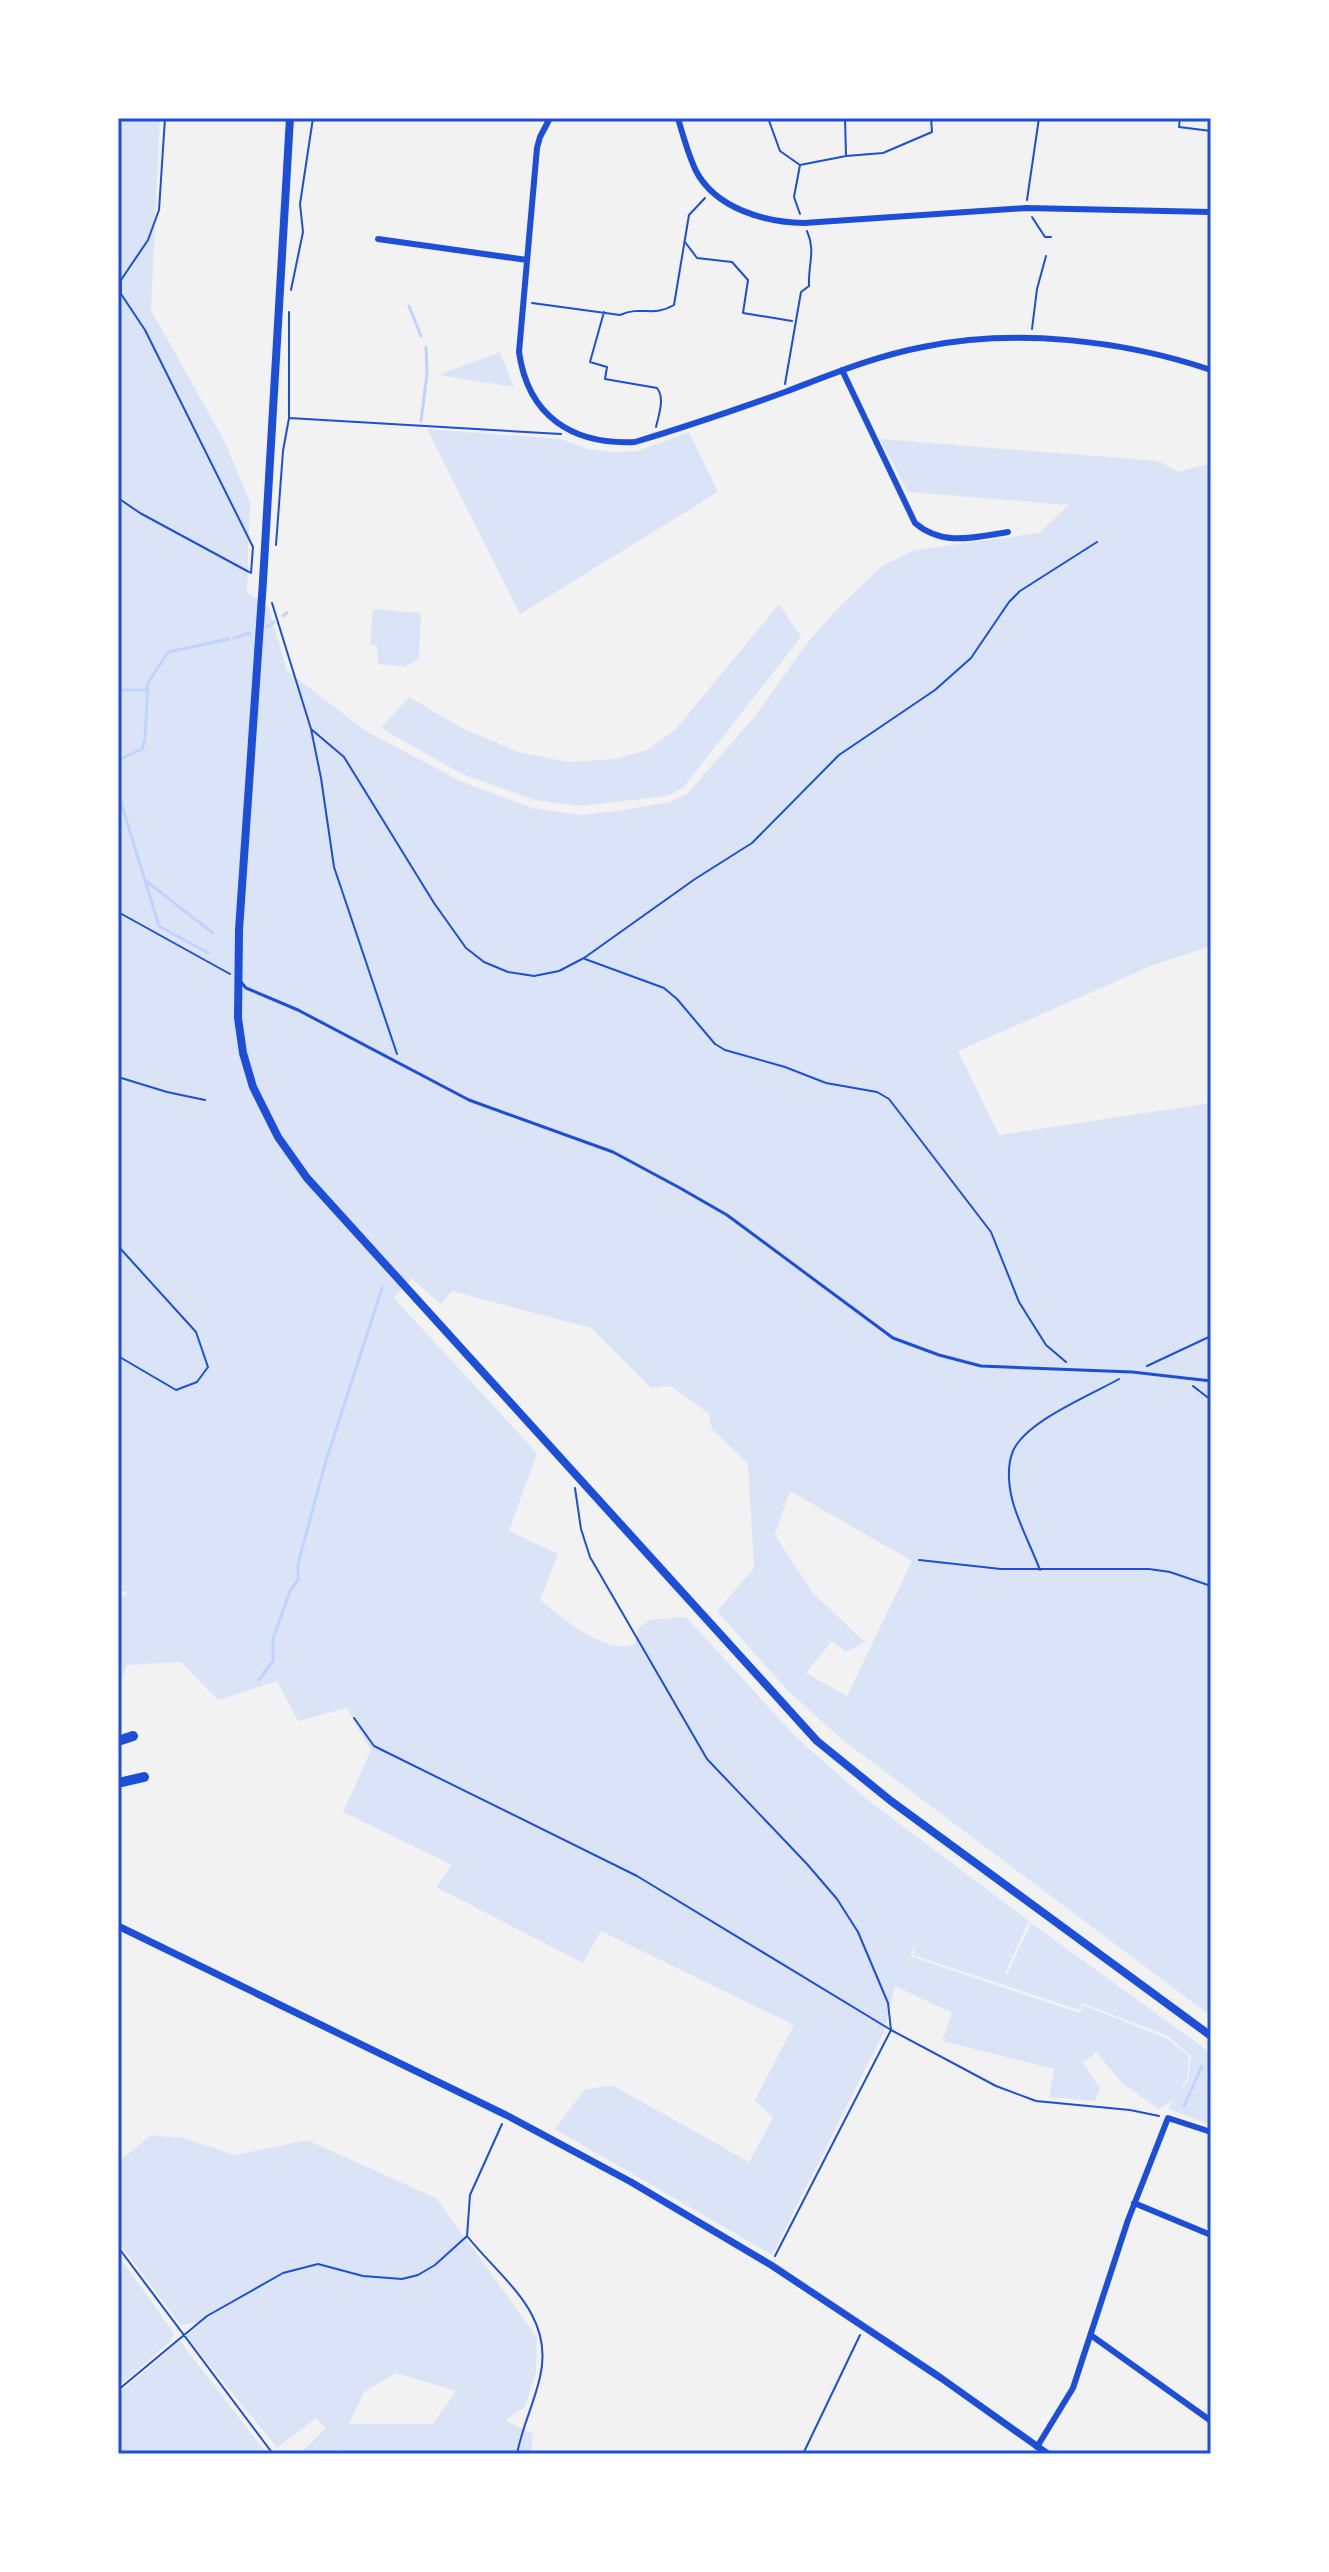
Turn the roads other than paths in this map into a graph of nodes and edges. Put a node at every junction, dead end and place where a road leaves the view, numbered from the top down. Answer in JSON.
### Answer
{"nodes":[{"id":1,"x":290,"y":118,"type":"edge"},
{"id":2,"x":550,"y":118,"type":"edge"},
{"id":3,"x":678,"y":118,"type":"edge"},
{"id":4,"x":1211,"y":212,"type":"edge"},
{"id":5,"x":378,"y":239,"type":"dead end"},
{"id":6,"x":527,"y":260,"type":"junction"},
{"id":7,"x":842,"y":370,"type":"junction"},
{"id":8,"x":1211,"y":370,"type":"edge"},
{"id":9,"x":1008,"y":532,"type":"dead end"},
{"id":10,"x":238,"y":978,"type":"junction"},
{"id":11,"x":1211,"y":1381,"type":"edge"},
{"id":12,"x":133,"y":1736,"type":"dead end"},
{"id":13,"x":118,"y":1741,"type":"edge"},
{"id":14,"x":144,"y":1777,"type":"dead end"},
{"id":15,"x":118,"y":1783,"type":"edge"},
{"id":16,"x":118,"y":1926,"type":"edge"},
{"id":17,"x":1211,"y":2036,"type":"edge"},
{"id":18,"x":1211,"y":2132,"type":"edge"},
{"id":19,"x":1134,"y":2203,"type":"junction"},
{"id":20,"x":1211,"y":2235,"type":"edge"},
{"id":21,"x":1092,"y":2336,"type":"junction"},
{"id":22,"x":1211,"y":2421,"type":"edge"},
{"id":23,"x":1037,"y":2447,"type":"junction"},
{"id":24,"x":1048,"y":2454,"type":"edge"}],
"edges":[{"from":1,"to":10,"type":"main road"},
{"from":2,"to":6,"type":"street"},
{"from":3,"to":4,"type":"street"},
{"from":5,"to":6,"type":"street"},
{"from":6,"to":7,"type":"street"},
{"from":7,"to":8,"type":"street"},
{"from":7,"to":9,"type":"street"},
{"from":10,"to":11,"type":"lane"},
{"from":10,"to":17,"type":"main road"},
{"from":12,"to":13,"type":"highway"},
{"from":14,"to":15,"type":"highway"},
{"from":16,"to":23,"type":"street"},
{"from":18,"to":19,"type":"street"},
{"from":19,"to":20,"type":"street"},
{"from":19,"to":21,"type":"street"},
{"from":21,"to":22,"type":"street"},
{"from":21,"to":23,"type":"street"},
{"from":23,"to":24,"type":"street"}]}
